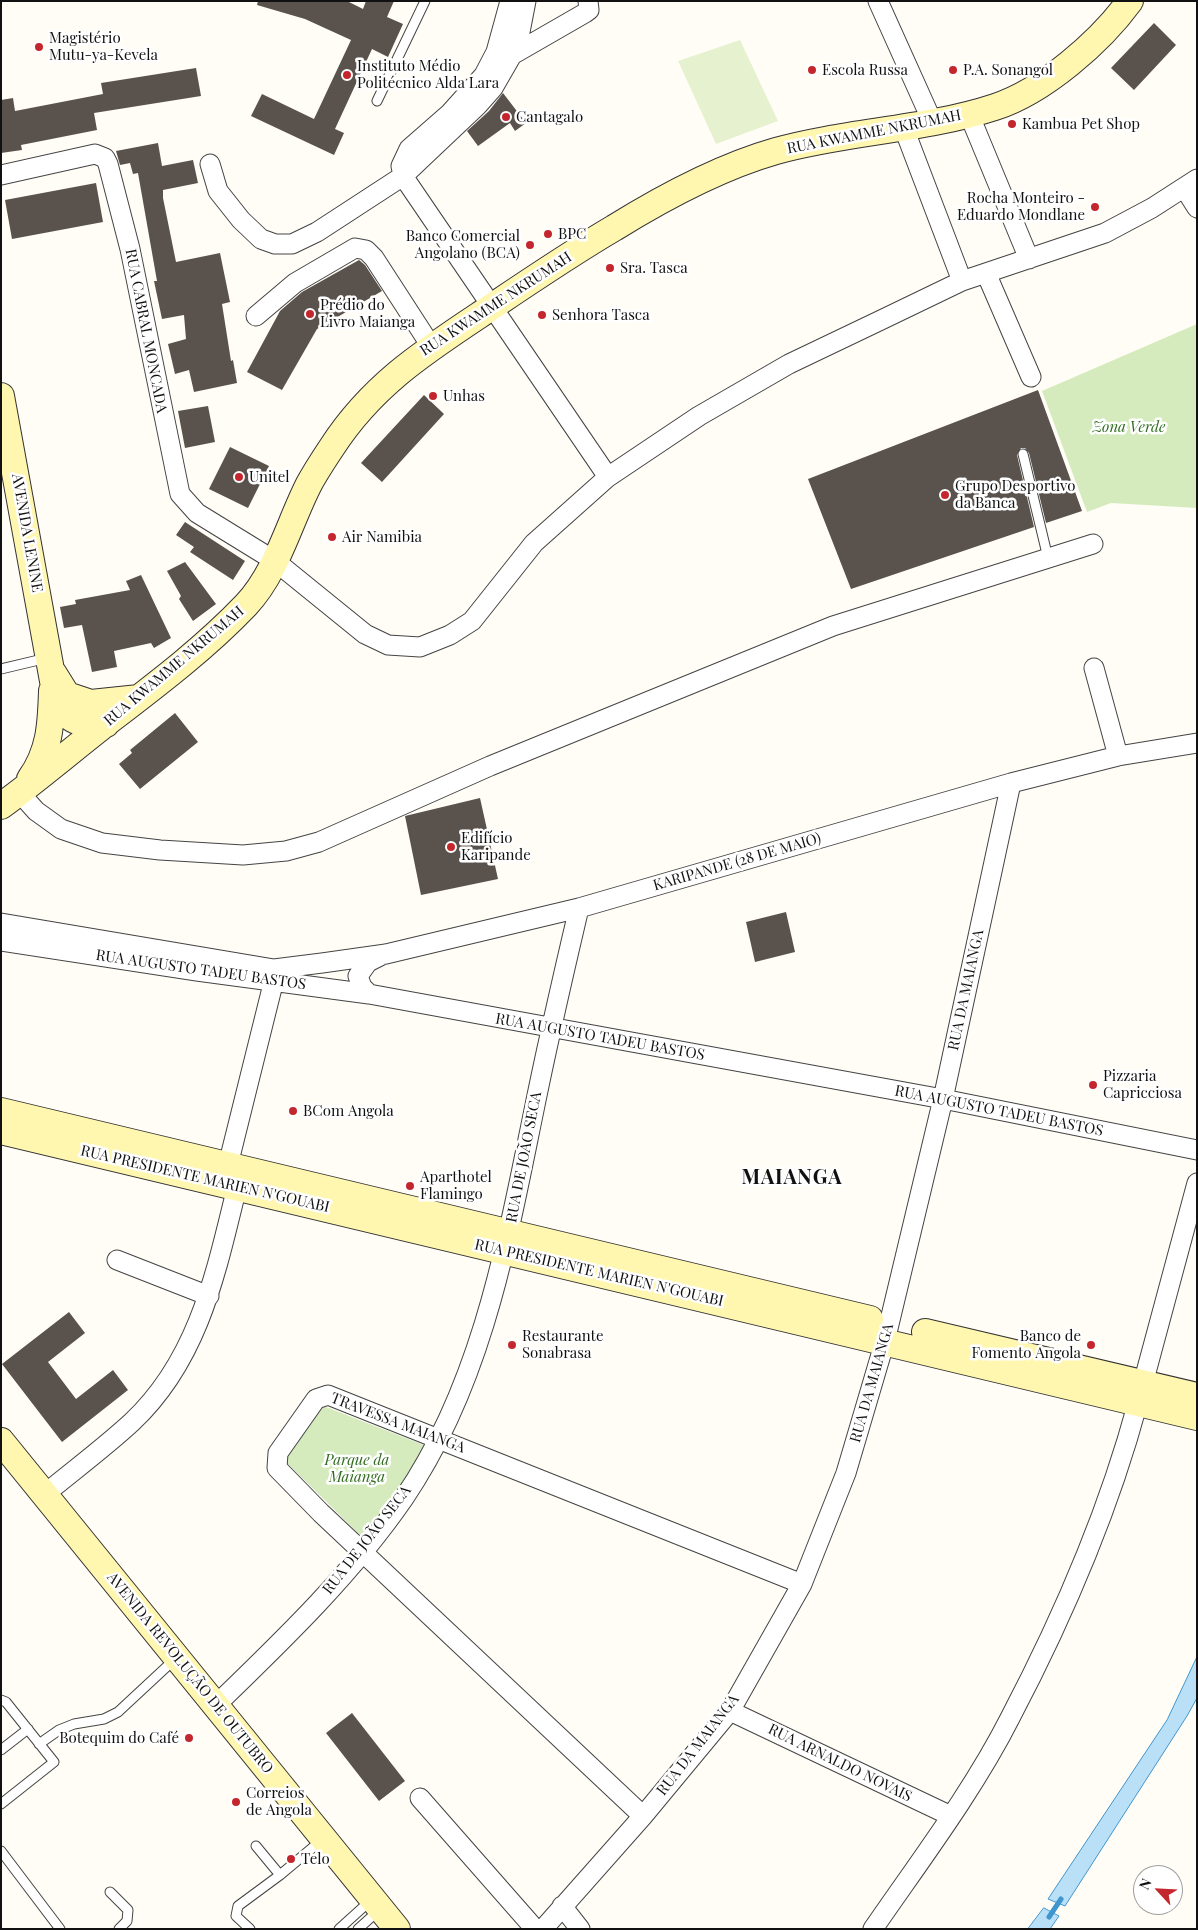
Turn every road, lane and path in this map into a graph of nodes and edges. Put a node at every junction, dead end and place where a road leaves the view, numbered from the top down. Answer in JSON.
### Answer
{"nodes":[{"id":1,"x":425,"y":1,"type":"edge"},
{"id":2,"x":510,"y":1,"type":"edge"},
{"id":3,"x":526,"y":1,"type":"edge"},
{"id":4,"x":588,"y":1,"type":"edge"},
{"id":5,"x":878,"y":1,"type":"edge"},
{"id":6,"x":1130,"y":1,"type":"edge"},
{"id":7,"x":512,"y":30,"type":"junction"},
{"id":8,"x":512,"y":55,"type":"junction"},
{"id":9,"x":376,"y":101,"type":"dead end"},
{"id":10,"x":969,"y":114,"type":"junction"},
{"id":11,"x":932,"y":121,"type":"junction"},
{"id":12,"x":903,"y":126,"type":"junction"},
{"id":13,"x":210,"y":164,"type":"dead end"},
{"id":14,"x":1,"y":175,"type":"edge"},
{"id":15,"x":403,"y":176,"type":"junction"},
{"id":16,"x":1191,"y":184,"type":"edge"},
{"id":17,"x":1197,"y":208,"type":"edge"},
{"id":18,"x":1029,"y":258,"type":"junction"},
{"id":19,"x":986,"y":273,"type":"junction"},
{"id":20,"x":962,"y":281,"type":"junction"},
{"id":21,"x":491,"y":307,"type":"junction"},
{"id":22,"x":256,"y":316,"type":"dead end"},
{"id":23,"x":431,"y":346,"type":"junction"},
{"id":24,"x":1031,"y":377,"type":"dead end"},
{"id":25,"x":1,"y":396,"type":"edge"},
{"id":26,"x":1023,"y":454,"type":"dead end"},
{"id":27,"x":608,"y":477,"type":"junction"},
{"id":28,"x":9,"y":480,"type":"edge"},
{"id":29,"x":1093,"y":544,"type":"dead end"},
{"id":30,"x":1048,"y":558,"type":"junction"},
{"id":31,"x":275,"y":560,"type":"junction"},
{"id":32,"x":51,"y":664,"type":"junction"},
{"id":33,"x":1094,"y":668,"type":"dead end"},
{"id":34,"x":1,"y":669,"type":"edge"},
{"id":35,"x":140,"y":698,"type":"junction"},
{"id":36,"x":106,"y":724,"type":"junction"},
{"id":37,"x":1197,"y":743,"type":"edge"},
{"id":38,"x":1118,"y":756,"type":"junction"},
{"id":39,"x":1011,"y":783,"type":"junction"},
{"id":40,"x":10,"y":800,"type":"edge"},
{"id":41,"x":579,"y":908,"type":"junction"},
{"id":42,"x":1,"y":923,"type":"edge"},
{"id":43,"x":1,"y":941,"type":"edge"},
{"id":44,"x":386,"y":954,"type":"junction"},
{"id":45,"x":274,"y":974,"type":"junction"},
{"id":46,"x":370,"y":994,"type":"junction"},
{"id":47,"x":550,"y":1029,"type":"junction"},
{"id":48,"x":943,"y":1099,"type":"junction"},
{"id":49,"x":1,"y":1111,"type":"edge"},
{"id":50,"x":1,"y":1131,"type":"edge"},
{"id":51,"x":1197,"y":1150,"type":"edge"},
{"id":52,"x":232,"y":1176,"type":"junction"},
{"id":53,"x":1197,"y":1183,"type":"edge"},
{"id":54,"x":507,"y":1241,"type":"junction"},
{"id":55,"x":117,"y":1260,"type":"dead end"},
{"id":56,"x":209,"y":1296,"type":"junction"},
{"id":57,"x":887,"y":1332,"type":"junction"},
{"id":58,"x":1140,"y":1394,"type":"junction"},
{"id":59,"x":1197,"y":1396,"type":"edge"},
{"id":60,"x":1197,"y":1417,"type":"edge"},
{"id":61,"x":439,"y":1438,"type":"junction"},
{"id":62,"x":1,"y":1441,"type":"edge"},
{"id":63,"x":44,"y":1494,"type":"junction"},
{"id":64,"x":362,"y":1552,"type":"junction"},
{"id":65,"x":802,"y":1584,"type":"junction"},
{"id":66,"x":177,"y":1657,"type":"junction"},
{"id":67,"x":1,"y":1700,"type":"edge"},
{"id":68,"x":216,"y":1706,"type":"junction"},
{"id":69,"x":730,"y":1711,"type":"junction"},
{"id":70,"x":28,"y":1729,"type":"junction"},
{"id":71,"x":39,"y":1744,"type":"junction"},
{"id":72,"x":1,"y":1750,"type":"edge"},
{"id":73,"x":420,"y":1798,"type":"dead end"},
{"id":74,"x":3,"y":1799,"type":"edge"},
{"id":75,"x":643,"y":1816,"type":"junction"},
{"id":76,"x":951,"y":1816,"type":"junction"},
{"id":77,"x":324,"y":1838,"type":"junction"},
{"id":78,"x":256,"y":1846,"type":"dead end"},
{"id":79,"x":1,"y":1851,"type":"edge"},
{"id":80,"x":280,"y":1875,"type":"junction"},
{"id":81,"x":110,"y":1892,"type":"dead end"},
{"id":82,"x":562,"y":1906,"type":"junction"},
{"id":83,"x":383,"y":1912,"type":"edge"},
{"id":84,"x":60,"y":1929,"type":"edge"},
{"id":85,"x":119,"y":1929,"type":"edge"},
{"id":86,"x":250,"y":1929,"type":"edge"},
{"id":87,"x":339,"y":1929,"type":"edge"},
{"id":88,"x":358,"y":1929,"type":"edge"},
{"id":89,"x":535,"y":1929,"type":"edge"},
{"id":90,"x":543,"y":1929,"type":"edge"},
{"id":91,"x":580,"y":1929,"type":"edge"},
{"id":92,"x":873,"y":1929,"type":"edge"}],
"edges":[{"from":1,"to":9,"type":"lane"},
{"from":2,"to":7,"type":"street"},
{"from":3,"to":7,"type":"street"},
{"from":4,"to":8,"type":"street"},
{"from":5,"to":11,"type":"street"},
{"from":6,"to":10,"type":"street","name":"RUA KWAMME NKRUMAH"},
{"from":7,"to":8,"type":"street"},
{"from":7,"to":15,"type":"street"},
{"from":8,"to":15,"type":"street"},
{"from":10,"to":11,"type":"street","name":"RUA KWAMME NKRUMAH"},
{"from":10,"to":18,"type":"street"},
{"from":11,"to":12,"type":"street","name":"RUA KWAMME NKRUMAH"},
{"from":12,"to":20,"type":"street"},
{"from":12,"to":21,"type":"street","name":"RUA KWAMME NKRUMAH"},
{"from":13,"to":15,"type":"street"},
{"from":14,"to":31,"type":"street","name":"RUA CABRAL MONCADA"},
{"from":15,"to":21,"type":"street"},
{"from":16,"to":17,"type":"street"},
{"from":16,"to":18,"type":"street"},
{"from":18,"to":19,"type":"street"},
{"from":19,"to":20,"type":"street"},
{"from":19,"to":24,"type":"street"},
{"from":20,"to":27,"type":"street"},
{"from":21,"to":23,"type":"street","name":"RUA KWAMME NKRUMAH"},
{"from":21,"to":27,"type":"street"},
{"from":22,"to":23,"type":"street"},
{"from":23,"to":31,"type":"street","name":"RUA KWAMME NKRUMAH"},
{"from":25,"to":28,"type":"street","name":"AVENIDA LENINE"},
{"from":26,"to":30,"type":"lane"},
{"from":27,"to":31,"type":"street"},
{"from":28,"to":32,"type":"street","name":"AVENIDA LENINE"},
{"from":29,"to":30,"type":"street"},
{"from":30,"to":40,"type":"street"},
{"from":31,"to":35,"type":"street","name":"RUA KWAMME NKRUMAH"},
{"from":32,"to":34,"type":"lane"},
{"from":32,"to":35,"type":"street","name":"AVENIDA LENINE"},
{"from":32,"to":36,"type":"street","name":"AVENIDA LENINE"},
{"from":32,"to":40,"type":"street"},
{"from":33,"to":38,"type":"street"},
{"from":35,"to":36,"type":"street","name":"RUA KWAMME NKRUMAH"},
{"from":36,"to":40,"type":"street","name":"RUA KWAMME NKRUMAH"},
{"from":37,"to":38,"type":"street","name":"KARIPANDE (28 DE MAIO)"},
{"from":38,"to":39,"type":"street","name":"KARIPANDE (28 DE MAIO)"},
{"from":39,"to":41,"type":"street","name":"KARIPANDE (28 DE MAIO)"},
{"from":39,"to":48,"type":"street","name":"RUA DA MAIANGA"},
{"from":41,"to":44,"type":"street","name":"KARIPANDE (28 DE MAIO)"},
{"from":41,"to":47,"type":"street","name":"RUA DE JOÃO SECA"},
{"from":42,"to":45,"type":"street","name":"RUA AUGUSTO TADEU BASTOS"},
{"from":43,"to":45,"type":"street","name":"RUA AUGUSTO TADEU BASTOS"},
{"from":44,"to":45,"type":"street","name":"KARIPANDE (28 DE MAIO)"},
{"from":44,"to":46,"type":"street"},
{"from":45,"to":46,"type":"street","name":"RUA AUGUSTO TADEU BASTOS"},
{"from":45,"to":52,"type":"street"},
{"from":46,"to":47,"type":"street","name":"RUA AUGUSTO TADEU BASTOS"},
{"from":47,"to":48,"type":"street","name":"RUA AUGUSTO TADEU BASTOS"},
{"from":47,"to":54,"type":"street","name":"RUA DE JOÃO SECA"},
{"from":48,"to":51,"type":"street","name":"RUA AUGUSTO TADEU BASTOS"},
{"from":48,"to":57,"type":"street","name":"RUA DA MAIANGA"},
{"from":49,"to":52,"type":"street","name":"RUA PRESIDENTE MARIEN N'GOUABI"},
{"from":50,"to":52,"type":"street","name":"RUA PRESIDENTE MARIEN N'GOUABI"},
{"from":52,"to":54,"type":"street","name":"RUA PRESIDENTE MARIEN N'GOUABI"},
{"from":52,"to":56,"type":"street"},
{"from":53,"to":58,"type":"street"},
{"from":54,"to":57,"type":"street","name":"RUA PRESIDENTE MARIEN N'GOUABI"},
{"from":54,"to":61,"type":"street","name":"RUA DE JOÃO SECA"},
{"from":55,"to":56,"type":"street"},
{"from":56,"to":63,"type":"street"},
{"from":57,"to":58,"type":"street","name":"RUA PRESIDENTE MARIEN N'GOUABI"},
{"from":57,"to":65,"type":"street","name":"RUA DA MAIANGA"},
{"from":58,"to":59,"type":"street","name":"RUA PRESIDENTE MARIEN N'GOUABI"},
{"from":58,"to":60,"type":"street","name":"RUA PRESIDENTE MARIEN N'GOUABI"},
{"from":58,"to":76,"type":"street"},
{"from":61,"to":64,"type":"street","name":"RUA DE JOÃO SECA"},
{"from":61,"to":64,"type":"street","name":"TRAVESSA MAIANGA"},
{"from":61,"to":65,"type":"street","name":"TRAVESSA MAIANGA"},
{"from":62,"to":63,"type":"street","name":"AVENIDA REVOLUÇÃO DE OUTUBRO"},
{"from":63,"to":66,"type":"street","name":"AVENIDA REVOLUÇÃO DE OUTUBRO"},
{"from":64,"to":68,"type":"street","name":"RUA DE JOÃO SECA"},
{"from":64,"to":75,"type":"street","name":"TRAVESSA MAIANGA"},
{"from":65,"to":69,"type":"street","name":"RUA DA MAIANGA"},
{"from":66,"to":68,"type":"street","name":"AVENIDA REVOLUÇÃO DE OUTUBRO"},
{"from":66,"to":71,"type":"lane"},
{"from":67,"to":70,"type":"lane"},
{"from":68,"to":77,"type":"street","name":"AVENIDA REVOLUÇÃO DE OUTUBRO"},
{"from":69,"to":75,"type":"street","name":"RUA DA MAIANGA"},
{"from":69,"to":76,"type":"street","name":"RUA ARNALDO NOVAIS"},
{"from":70,"to":71,"type":"lane"},
{"from":70,"to":72,"type":"lane"},
{"from":71,"to":74,"type":"lane"},
{"from":73,"to":89,"type":"street"},
{"from":75,"to":82,"type":"street","name":"RUA DA MAIANGA"},
{"from":76,"to":92,"type":"street"},
{"from":77,"to":80,"type":"lane"},
{"from":77,"to":83,"type":"street","name":"AVENIDA REVOLUÇÃO DE OUTUBRO"},
{"from":78,"to":80,"type":"lane"},
{"from":79,"to":84,"type":"lane"},
{"from":80,"to":86,"type":"lane"},
{"from":81,"to":85,"type":"lane"},
{"from":82,"to":90,"type":"street","name":"RUA DA MAIANGA"},
{"from":82,"to":91,"type":"street"},
{"from":83,"to":87,"type":"lane"},
{"from":83,"to":88,"type":"lane"}]}
